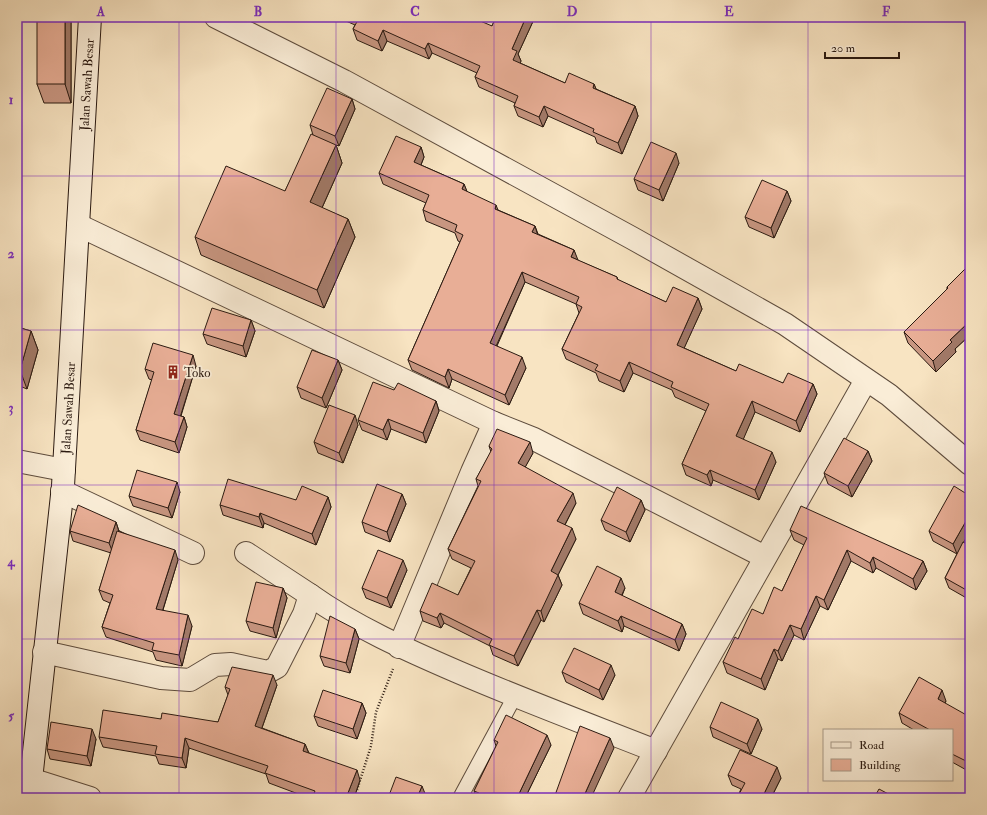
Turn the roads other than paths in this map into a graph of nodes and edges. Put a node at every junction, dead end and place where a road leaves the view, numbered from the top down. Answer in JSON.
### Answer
{"nodes":[{"id":1,"x":90,"y":17,"type":"edge"},
{"id":2,"x":216,"y":17,"type":"edge"},
{"id":3,"x":78,"y":225,"type":"junction"},
{"id":4,"x":866,"y":380,"type":"junction"},
{"id":5,"x":494,"y":423,"type":"junction"},
{"id":6,"x":17,"y":461,"type":"edge"},
{"id":7,"x":970,"y":464,"type":"edge"},
{"id":8,"x":64,"y":470,"type":"junction"},
{"id":9,"x":62,"y":491,"type":"junction"},
{"id":10,"x":193,"y":553,"type":"dead end"},
{"id":11,"x":246,"y":553,"type":"dead end"},
{"id":12,"x":765,"y":556,"type":"junction"},
{"id":13,"x":310,"y":595,"type":"junction"},
{"id":14,"x":399,"y":647,"type":"junction"},
{"id":15,"x":44,"y":652,"type":"junction"},
{"id":16,"x":514,"y":696,"type":"junction"},
{"id":17,"x":656,"y":751,"type":"junction"},
{"id":18,"x":25,"y":785,"type":"edge"},
{"id":19,"x":90,"y":798,"type":"edge"},
{"id":20,"x":460,"y":798,"type":"edge"},
{"id":21,"x":629,"y":798,"type":"edge"}],
"edges":[{"from":1,"to":3,"type":"street","name":"Jalan Sawah Besar"},
{"from":2,"to":4,"type":"street"},
{"from":3,"to":5,"type":"street"},
{"from":3,"to":8,"type":"street","name":"Jalan Sawah Besar"},
{"from":4,"to":7,"type":"street"},
{"from":4,"to":12,"type":"street"},
{"from":5,"to":12,"type":"street"},
{"from":5,"to":14,"type":"street"},
{"from":6,"to":8,"type":"street"},
{"from":8,"to":9,"type":"street","name":"Jalan Sawah Besar"},
{"from":9,"to":10,"type":"street"},
{"from":9,"to":15,"type":"street","name":"Jalan Sawah Besar"},
{"from":11,"to":13,"type":"street"},
{"from":12,"to":17,"type":"street"},
{"from":13,"to":14,"type":"street"},
{"from":13,"to":15,"type":"street"},
{"from":14,"to":16,"type":"street"},
{"from":15,"to":18,"type":"street","name":"Jalan Sawah Besar"},
{"from":16,"to":17,"type":"street"},
{"from":16,"to":20,"type":"lane"},
{"from":17,"to":21,"type":"street"},
{"from":18,"to":19,"type":"street"}]}
